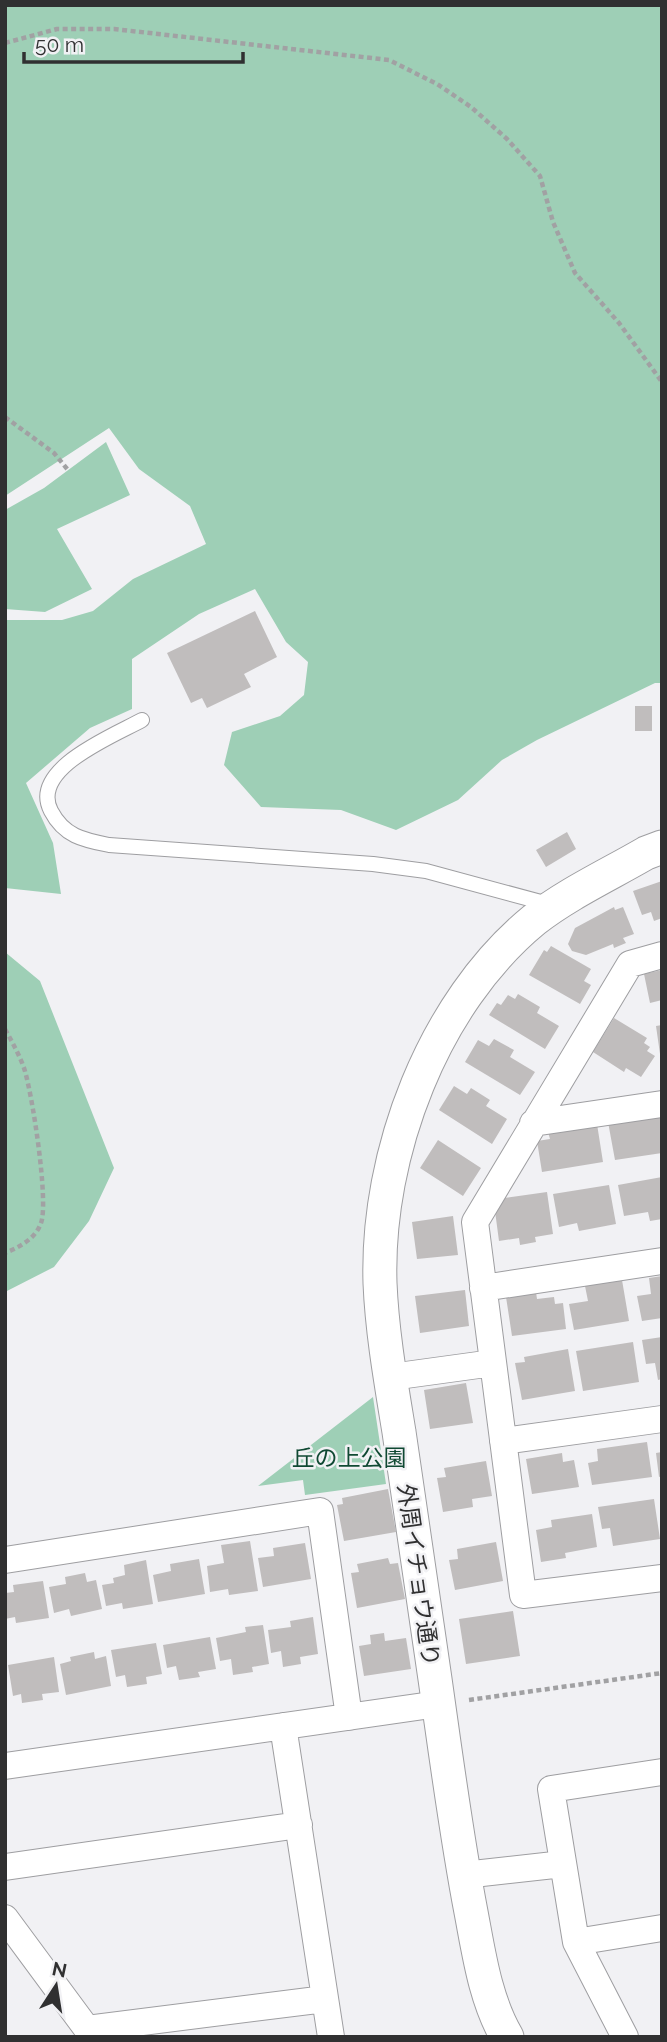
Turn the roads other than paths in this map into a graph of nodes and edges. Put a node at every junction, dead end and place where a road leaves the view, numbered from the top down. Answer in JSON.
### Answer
{"nodes":[{"id":1,"x":142,"y":720,"type":"dead end"},
{"id":2,"x":662,"y":847,"type":"edge"},
{"id":3,"x":557,"y":906,"type":"junction"},
{"id":4,"x":662,"y":955,"type":"edge"},
{"id":5,"x":662,"y":1104,"type":"edge"},
{"id":6,"x":533,"y":1123,"type":"junction"},
{"id":7,"x":662,"y":1261,"type":"edge"},
{"id":8,"x":484,"y":1288,"type":"junction"},
{"id":9,"x":493,"y":1363,"type":"junction"},
{"id":10,"x":391,"y":1377,"type":"junction"},
{"id":11,"x":662,"y":1419,"type":"edge"},
{"id":12,"x":503,"y":1441,"type":"junction"},
{"id":13,"x":5,"y":1560,"type":"edge"},
{"id":14,"x":662,"y":1578,"type":"edge"},
{"id":15,"x":438,"y":1704,"type":"junction"},
{"id":16,"x":349,"y":1717,"type":"junction"},
{"id":17,"x":283,"y":1726,"type":"junction"},
{"id":18,"x":5,"y":1766,"type":"edge"},
{"id":19,"x":662,"y":1772,"type":"edge"},
{"id":20,"x":299,"y":1825,"type":"junction"},
{"id":21,"x":563,"y":1864,"type":"junction"},
{"id":22,"x":5,"y":1867,"type":"edge"},
{"id":23,"x":464,"y":1875,"type":"junction"},
{"id":24,"x":5,"y":1918,"type":"edge"},
{"id":25,"x":662,"y":1927,"type":"edge"},
{"id":26,"x":576,"y":1942,"type":"junction"},
{"id":27,"x":325,"y":1999,"type":"junction"},
{"id":28,"x":331,"y":2037,"type":"edge"},
{"id":29,"x":507,"y":2037,"type":"edge"},
{"id":30,"x":625,"y":2037,"type":"edge"}],
"edges":[{"from":1,"to":3,"type":"lane"},
{"from":2,"to":3,"type":"street","name":"外周イチョウ通り"},
{"from":3,"to":10,"type":"street","name":"外周イチョウ通り"},
{"from":4,"to":6,"type":"street"},
{"from":5,"to":6,"type":"street"},
{"from":6,"to":8,"type":"street"},
{"from":7,"to":8,"type":"street"},
{"from":8,"to":9,"type":"street"},
{"from":9,"to":10,"type":"street"},
{"from":9,"to":12,"type":"street"},
{"from":10,"to":15,"type":"street","name":"外周イチョウ通り"},
{"from":11,"to":12,"type":"street"},
{"from":12,"to":14,"type":"street"},
{"from":13,"to":16,"type":"street"},
{"from":15,"to":16,"type":"street"},
{"from":15,"to":23,"type":"street","name":"外周イチョウ通り"},
{"from":16,"to":17,"type":"street"},
{"from":17,"to":18,"type":"street"},
{"from":17,"to":20,"type":"street"},
{"from":19,"to":21,"type":"street"},
{"from":20,"to":22,"type":"street"},
{"from":20,"to":27,"type":"street"},
{"from":21,"to":23,"type":"street"},
{"from":21,"to":26,"type":"street"},
{"from":23,"to":29,"type":"street","name":"外周イチョウ通り"},
{"from":24,"to":27,"type":"street"},
{"from":25,"to":26,"type":"street"},
{"from":26,"to":30,"type":"street"},
{"from":27,"to":28,"type":"street"}]}
